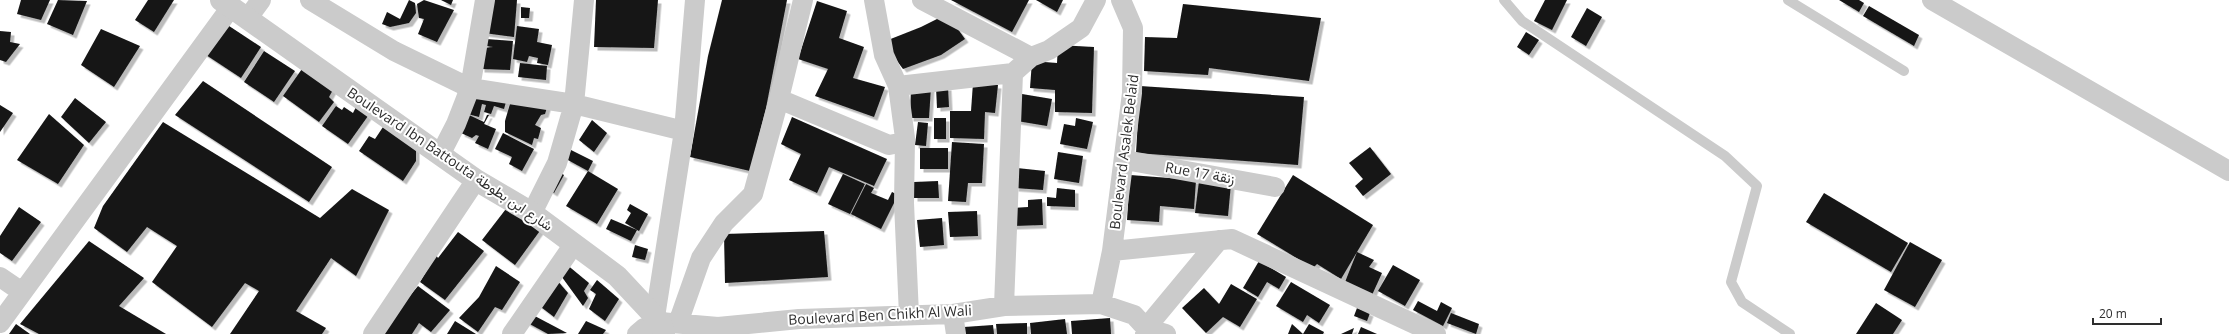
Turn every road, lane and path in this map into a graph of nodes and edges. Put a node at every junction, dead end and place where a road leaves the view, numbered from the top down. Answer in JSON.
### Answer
{"nodes":[{"id":1,"x":261,"y":0,"type":"edge"},
{"id":2,"x":310,"y":0,"type":"edge"},
{"id":3,"x":485,"y":0,"type":"edge"},
{"id":4,"x":584,"y":0,"type":"edge"},
{"id":5,"x":695,"y":0,"type":"edge"},
{"id":6,"x":803,"y":0,"type":"edge"},
{"id":7,"x":874,"y":0,"type":"edge"},
{"id":8,"x":922,"y":0,"type":"edge"},
{"id":9,"x":1096,"y":0,"type":"edge"},
{"id":10,"x":1121,"y":0,"type":"edge"},
{"id":11,"x":1504,"y":0,"type":"edge"},
{"id":12,"x":1788,"y":0,"type":"edge"},
{"id":13,"x":1932,"y":0,"type":"edge"},
{"id":14,"x":233,"y":9,"type":"edge"},
{"id":15,"x":1031,"y":57,"type":"junction"},
{"id":16,"x":1904,"y":70,"type":"dead end"},
{"id":17,"x":1013,"y":73,"type":"junction"},
{"id":18,"x":898,"y":86,"type":"junction"},
{"id":19,"x":470,"y":88,"type":"junction"},
{"id":20,"x":779,"y":99,"type":"junction"},
{"id":21,"x":574,"y":104,"type":"junction"},
{"id":22,"x":684,"y":131,"type":"junction"},
{"id":23,"x":905,"y":138,"type":"junction"},
{"id":24,"x":440,"y":155,"type":"junction"},
{"id":25,"x":1124,"y":160,"type":"junction"},
{"id":26,"x":2229,"y":171,"type":"edge"},
{"id":27,"x":476,"y":180,"type":"junction"},
{"id":28,"x":1275,"y":187,"type":"dead end"},
{"id":29,"x":532,"y":213,"type":"junction"},
{"id":30,"x":1219,"y":240,"type":"junction"},
{"id":31,"x":574,"y":244,"type":"junction"},
{"id":32,"x":1112,"y":251,"type":"junction"},
{"id":33,"x":0,"y":277,"type":"edge"},
{"id":34,"x":22,"y":292,"type":"junction"},
{"id":35,"x":1101,"y":304,"type":"junction"},
{"id":36,"x":1004,"y":306,"type":"junction"},
{"id":37,"x":953,"y":314,"type":"junction"},
{"id":38,"x":909,"y":315,"type":"junction"},
{"id":39,"x":0,"y":323,"type":"edge"},
{"id":40,"x":664,"y":324,"type":"edge"},
{"id":41,"x":800,"y":326,"type":"edge"},
{"id":42,"x":1146,"y":331,"type":"edge"},
{"id":43,"x":373,"y":334,"type":"edge"},
{"id":44,"x":512,"y":334,"type":"edge"},
{"id":45,"x":637,"y":334,"type":"edge"},
{"id":46,"x":956,"y":334,"type":"edge"},
{"id":47,"x":1166,"y":334,"type":"edge"},
{"id":48,"x":1436,"y":334,"type":"edge"},
{"id":49,"x":1790,"y":334,"type":"edge"}],
"edges":[{"from":1,"to":14,"type":"street"},
{"from":2,"to":19,"type":"street"},
{"from":3,"to":19,"type":"street"},
{"from":4,"to":21,"type":"street"},
{"from":5,"to":22,"type":"street"},
{"from":6,"to":20,"type":"street"},
{"from":7,"to":18,"type":"street"},
{"from":8,"to":15,"type":"street"},
{"from":9,"to":15,"type":"street"},
{"from":10,"to":25,"type":"street","name":"Boulevard Asalek Belaid"},
{"from":11,"to":49,"type":"lane"},
{"from":12,"to":16,"type":"lane"},
{"from":13,"to":26,"type":"street"},
{"from":14,"to":24,"type":"street","name":"Boulevard Ibn Battouta شارع ابن بطوطة"},
{"from":14,"to":34,"type":"street"},
{"from":15,"to":17,"type":"street"},
{"from":17,"to":18,"type":"street"},
{"from":17,"to":36,"type":"street"},
{"from":18,"to":23,"type":"street"},
{"from":19,"to":21,"type":"street"},
{"from":19,"to":24,"type":"street"},
{"from":20,"to":23,"type":"street"},
{"from":20,"to":40,"type":"street"},
{"from":21,"to":22,"type":"street"},
{"from":21,"to":29,"type":"street"},
{"from":22,"to":40,"type":"street"},
{"from":23,"to":38,"type":"street"},
{"from":24,"to":27,"type":"street","name":"Boulevard Ibn Battouta شارع ابن بطوطة"},
{"from":25,"to":28,"type":"street","name":"Rue 17 زنقة"},
{"from":25,"to":32,"type":"street","name":"Boulevard Asalek Belaid"},
{"from":27,"to":29,"type":"street","name":"Boulevard Ibn Battouta شارع ابن بطوطة"},
{"from":27,"to":43,"type":"street"},
{"from":29,"to":31,"type":"street","name":"Boulevard Ibn Battouta شارع ابن بطوطة"},
{"from":30,"to":32,"type":"street"},
{"from":30,"to":42,"type":"street"},
{"from":30,"to":48,"type":"street"},
{"from":31,"to":40,"type":"street","name":"Boulevard Ibn Battouta شارع ابن بطوطة"},
{"from":31,"to":44,"type":"street"},
{"from":32,"to":35,"type":"street","name":"Boulevard Asalek Belaid"},
{"from":33,"to":34,"type":"street"},
{"from":34,"to":39,"type":"street"},
{"from":35,"to":36,"type":"street","name":"Boulevard Ben Chikh Al Wali"},
{"from":35,"to":42,"type":"street","name":"Boulevard Ben Chikh Al Wali"},
{"from":36,"to":37,"type":"street","name":"Boulevard Ben Chikh Al Wali"},
{"from":37,"to":38,"type":"street","name":"Boulevard Ben Chikh Al Wali"},
{"from":37,"to":46,"type":"street"},
{"from":38,"to":41,"type":"street","name":"Boulevard Ben Chikh Al Wali"},
{"from":40,"to":41,"type":"street","name":"Boulevard Ben Chikh Al Wali"},
{"from":40,"to":45,"type":"street","name":"Boulevard Ben Chikh Al Wali"},
{"from":42,"to":47,"type":"street","name":"Boulevard Ben Chikh Al Wali"}]}
